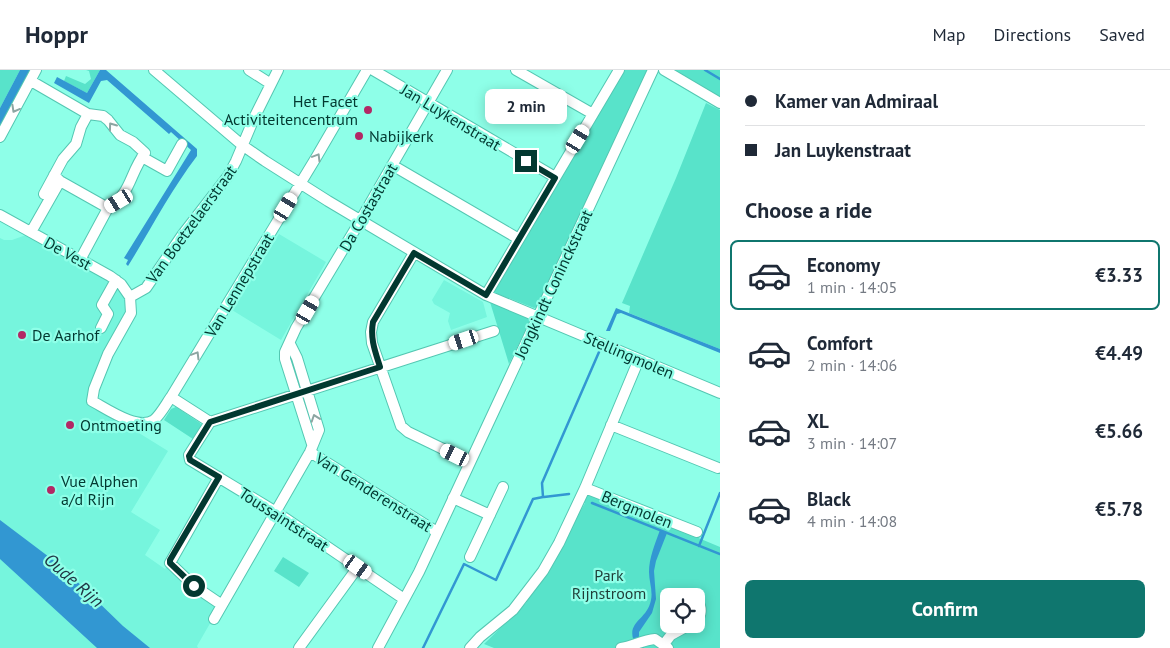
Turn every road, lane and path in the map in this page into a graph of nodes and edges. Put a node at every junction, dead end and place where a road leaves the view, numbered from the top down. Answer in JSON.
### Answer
{"nodes":[{"id":1,"x":36,"y":70,"type":"edge"},
{"id":2,"x":154,"y":70,"type":"edge"},
{"id":3,"x":249,"y":70,"type":"edge"},
{"id":4,"x":278,"y":70,"type":"edge"},
{"id":5,"x":367,"y":70,"type":"edge"},
{"id":6,"x":373,"y":70,"type":"edge"},
{"id":7,"x":447,"y":70,"type":"edge"},
{"id":8,"x":516,"y":70,"type":"edge"},
{"id":9,"x":619,"y":70,"type":"edge"},
{"id":10,"x":653,"y":70,"type":"edge"},
{"id":11,"x":664,"y":70,"type":"edge"},
{"id":12,"x":31,"y":81,"type":"junction"},
{"id":13,"x":270,"y":84,"type":"junction"},
{"id":14,"x":428,"y":103,"type":"junction"},
{"id":15,"x":720,"y":103,"type":"edge"},
{"id":16,"x":88,"y":114,"type":"junction"},
{"id":17,"x":593,"y":114,"type":"junction"},
{"id":18,"x":0,"y":137,"type":"edge"},
{"id":19,"x":182,"y":144,"type":"dead end"},
{"id":20,"x":242,"y":145,"type":"junction"},
{"id":21,"x":142,"y":157,"type":"junction"},
{"id":22,"x":392,"y":165,"type":"junction"},
{"id":23,"x":57,"y":178,"type":"junction"},
{"id":24,"x":555,"y":178,"type":"junction"},
{"id":25,"x":300,"y":183,"type":"junction"},
{"id":26,"x":108,"y":208,"type":"junction"},
{"id":27,"x":0,"y":215,"type":"edge"},
{"id":28,"x":360,"y":221,"type":"junction"},
{"id":29,"x":31,"y":232,"type":"junction"},
{"id":30,"x":519,"y":239,"type":"junction"},
{"id":31,"x":414,"y":253,"type":"junction"},
{"id":32,"x":80,"y":260,"type":"junction"},
{"id":33,"x":116,"y":280,"type":"junction"},
{"id":34,"x":486,"y":295,"type":"junction"},
{"id":35,"x":130,"y":297,"type":"junction"},
{"id":36,"x":539,"y":316,"type":"junction"},
{"id":37,"x":100,"y":328,"type":"dead end"},
{"id":38,"x":494,"y":331,"type":"dead end"},
{"id":39,"x":639,"y":359,"type":"junction"},
{"id":40,"x":380,"y":367,"type":"junction"},
{"id":41,"x":301,"y":393,"type":"junction"},
{"id":42,"x":720,"y":393,"type":"edge"},
{"id":43,"x":171,"y":397,"type":"junction"},
{"id":44,"x":210,"y":422,"type":"junction"},
{"id":45,"x":145,"y":423,"type":"joint"},
{"id":46,"x":611,"y":425,"type":"junction"},
{"id":47,"x":311,"y":448,"type":"junction"},
{"id":48,"x":470,"y":462,"type":"junction"},
{"id":49,"x":718,"y":468,"type":"dead end"},
{"id":50,"x":219,"y":477,"type":"junction"},
{"id":51,"x":503,"y":487,"type":"dead end"},
{"id":52,"x":585,"y":488,"type":"junction"},
{"id":53,"x":453,"y":498,"type":"junction"},
{"id":54,"x":276,"y":512,"type":"junction"},
{"id":55,"x":490,"y":516,"type":"junction"},
{"id":56,"x":438,"y":532,"type":"junction"},
{"id":57,"x":697,"y":532,"type":"dead end"},
{"id":58,"x":470,"y":556,"type":"dead end"},
{"id":59,"x":358,"y":567,"type":"junction"},
{"id":60,"x":404,"y":599,"type":"junction"},
{"id":61,"x":222,"y":604,"type":"junction"},
{"id":62,"x":214,"y":619,"type":"dead end"},
{"id":63,"x":675,"y":633,"type":"edge"},
{"id":64,"x":666,"y":646,"type":"edge"},
{"id":65,"x":626,"y":647,"type":"edge"},
{"id":66,"x":298,"y":648,"type":"edge"},
{"id":67,"x":378,"y":648,"type":"edge"},
{"id":68,"x":470,"y":648,"type":"edge"}],
"edges":[{"from":1,"to":12,"type":"street"},
{"from":2,"to":20,"type":"street","name":"Stellingmolen"},
{"from":3,"to":13,"type":"street"},
{"from":4,"to":13,"type":"street","name":"Van Boetzelaerstraat"},
{"from":25,"to":5,"type":"street","name":"Van Lennepstraat","one_way":true},
{"from":6,"to":14,"type":"street","name":"Jan Luykenstraat"},
{"from":7,"to":14,"type":"street","name":"Da Costastraat"},
{"from":8,"to":17,"type":"street"},
{"from":9,"to":17,"type":"street"},
{"from":10,"to":36,"type":"street","name":"Jongkindt Coninckstraat"},
{"from":11,"to":15,"type":"street"},
{"from":12,"to":16,"type":"street"},
{"from":12,"to":18,"type":"street","one_way":true},
{"from":13,"to":20,"type":"street","name":"Van Boetzelaerstraat"},
{"from":14,"to":22,"type":"street","name":"Da Costastraat"},
{"from":14,"to":24,"type":"street","name":"Jan Luykenstraat"},
{"from":21,"to":16,"type":"street","one_way":true},
{"from":16,"to":23,"type":"street"},
{"from":17,"to":24,"type":"street"},
{"from":19,"to":21,"type":"street"},
{"from":20,"to":25,"type":"street","name":"Stellingmolen"},
{"from":20,"to":35,"type":"street","name":"Van Boetzelaerstraat"},
{"from":21,"to":26,"type":"street"},
{"from":22,"to":28,"type":"street","name":"Da Costastraat"},
{"from":22,"to":30,"type":"street"},
{"from":23,"to":26,"type":"street"},
{"from":23,"to":29,"type":"street"},
{"from":24,"to":30,"type":"street"},
{"from":25,"to":28,"type":"street","name":"Stellingmolen"},
{"from":43,"to":25,"type":"street","name":"Van Lennepstraat","one_way":true},
{"from":26,"to":32,"type":"street"},
{"from":27,"to":29,"type":"street","name":"De Vest"},
{"from":28,"to":31,"type":"street","name":"Stellingmolen"},
{"from":28,"to":41,"type":"street","name":"Da Costastraat"},
{"from":29,"to":32,"type":"street","name":"De Vest"},
{"from":30,"to":34,"type":"street"},
{"from":31,"to":34,"type":"street","name":"Stellingmolen"},
{"from":31,"to":40,"type":"street"},
{"from":32,"to":33,"type":"street","name":"De Vest"},
{"from":33,"to":35,"type":"street","name":"De Vest"},
{"from":33,"to":37,"type":"street"},
{"from":34,"to":36,"type":"street","name":"Stellingmolen"},
{"from":35,"to":45,"type":"street","name":"Van Boetzelaerstraat"},
{"from":36,"to":39,"type":"street","name":"Stellingmolen"},
{"from":36,"to":48,"type":"street","name":"Jongkindt Coninckstraat"},
{"from":38,"to":40,"type":"street"},
{"from":39,"to":42,"type":"street","name":"Stellingmolen"},
{"from":39,"to":46,"type":"street","name":"Bergmolen"},
{"from":40,"to":41,"type":"street"},
{"from":40,"to":48,"type":"street"},
{"from":41,"to":44,"type":"street"},
{"from":41,"to":47,"type":"street","name":"Da Costastraat"},
{"from":43,"to":44,"type":"street"},
{"from":43,"to":45,"type":"street","name":"Van Lennepstraat"},
{"from":44,"to":50,"type":"street","name":"Toussaintstraat"},
{"from":46,"to":49,"type":"street"},
{"from":46,"to":52,"type":"street","name":"Bergmolen"},
{"from":47,"to":54,"type":"street","name":"Da Costastraat"},
{"from":47,"to":56,"type":"street","name":"Van Genderenstraat"},
{"from":48,"to":53,"type":"street","name":"Jongkindt Coninckstraat"},
{"from":50,"to":54,"type":"street","name":"Toussaintstraat"},
{"from":50,"to":61,"type":"street"},
{"from":51,"to":55,"type":"street"},
{"from":52,"to":57,"type":"street","name":"Bergmolen"},
{"from":52,"to":68,"type":"street"},
{"from":53,"to":55,"type":"street"},
{"from":53,"to":56,"type":"street","name":"Jongkindt Coninckstraat"},
{"from":54,"to":59,"type":"street","name":"Toussaintstraat"},
{"from":54,"to":61,"type":"street","name":"Da Costastraat"},
{"from":55,"to":58,"type":"street"},
{"from":56,"to":60,"type":"street","name":"Jongkindt Coninckstraat"},
{"from":59,"to":60,"type":"street","name":"Toussaintstraat"},
{"from":59,"to":66,"type":"street"},
{"from":60,"to":67,"type":"street","name":"Jongkindt Coninckstraat"},
{"from":61,"to":62,"type":"street","name":"Da Costastraat"},
{"from":63,"to":64,"type":"street"},
{"from":64,"to":65,"type":"street"}]}
